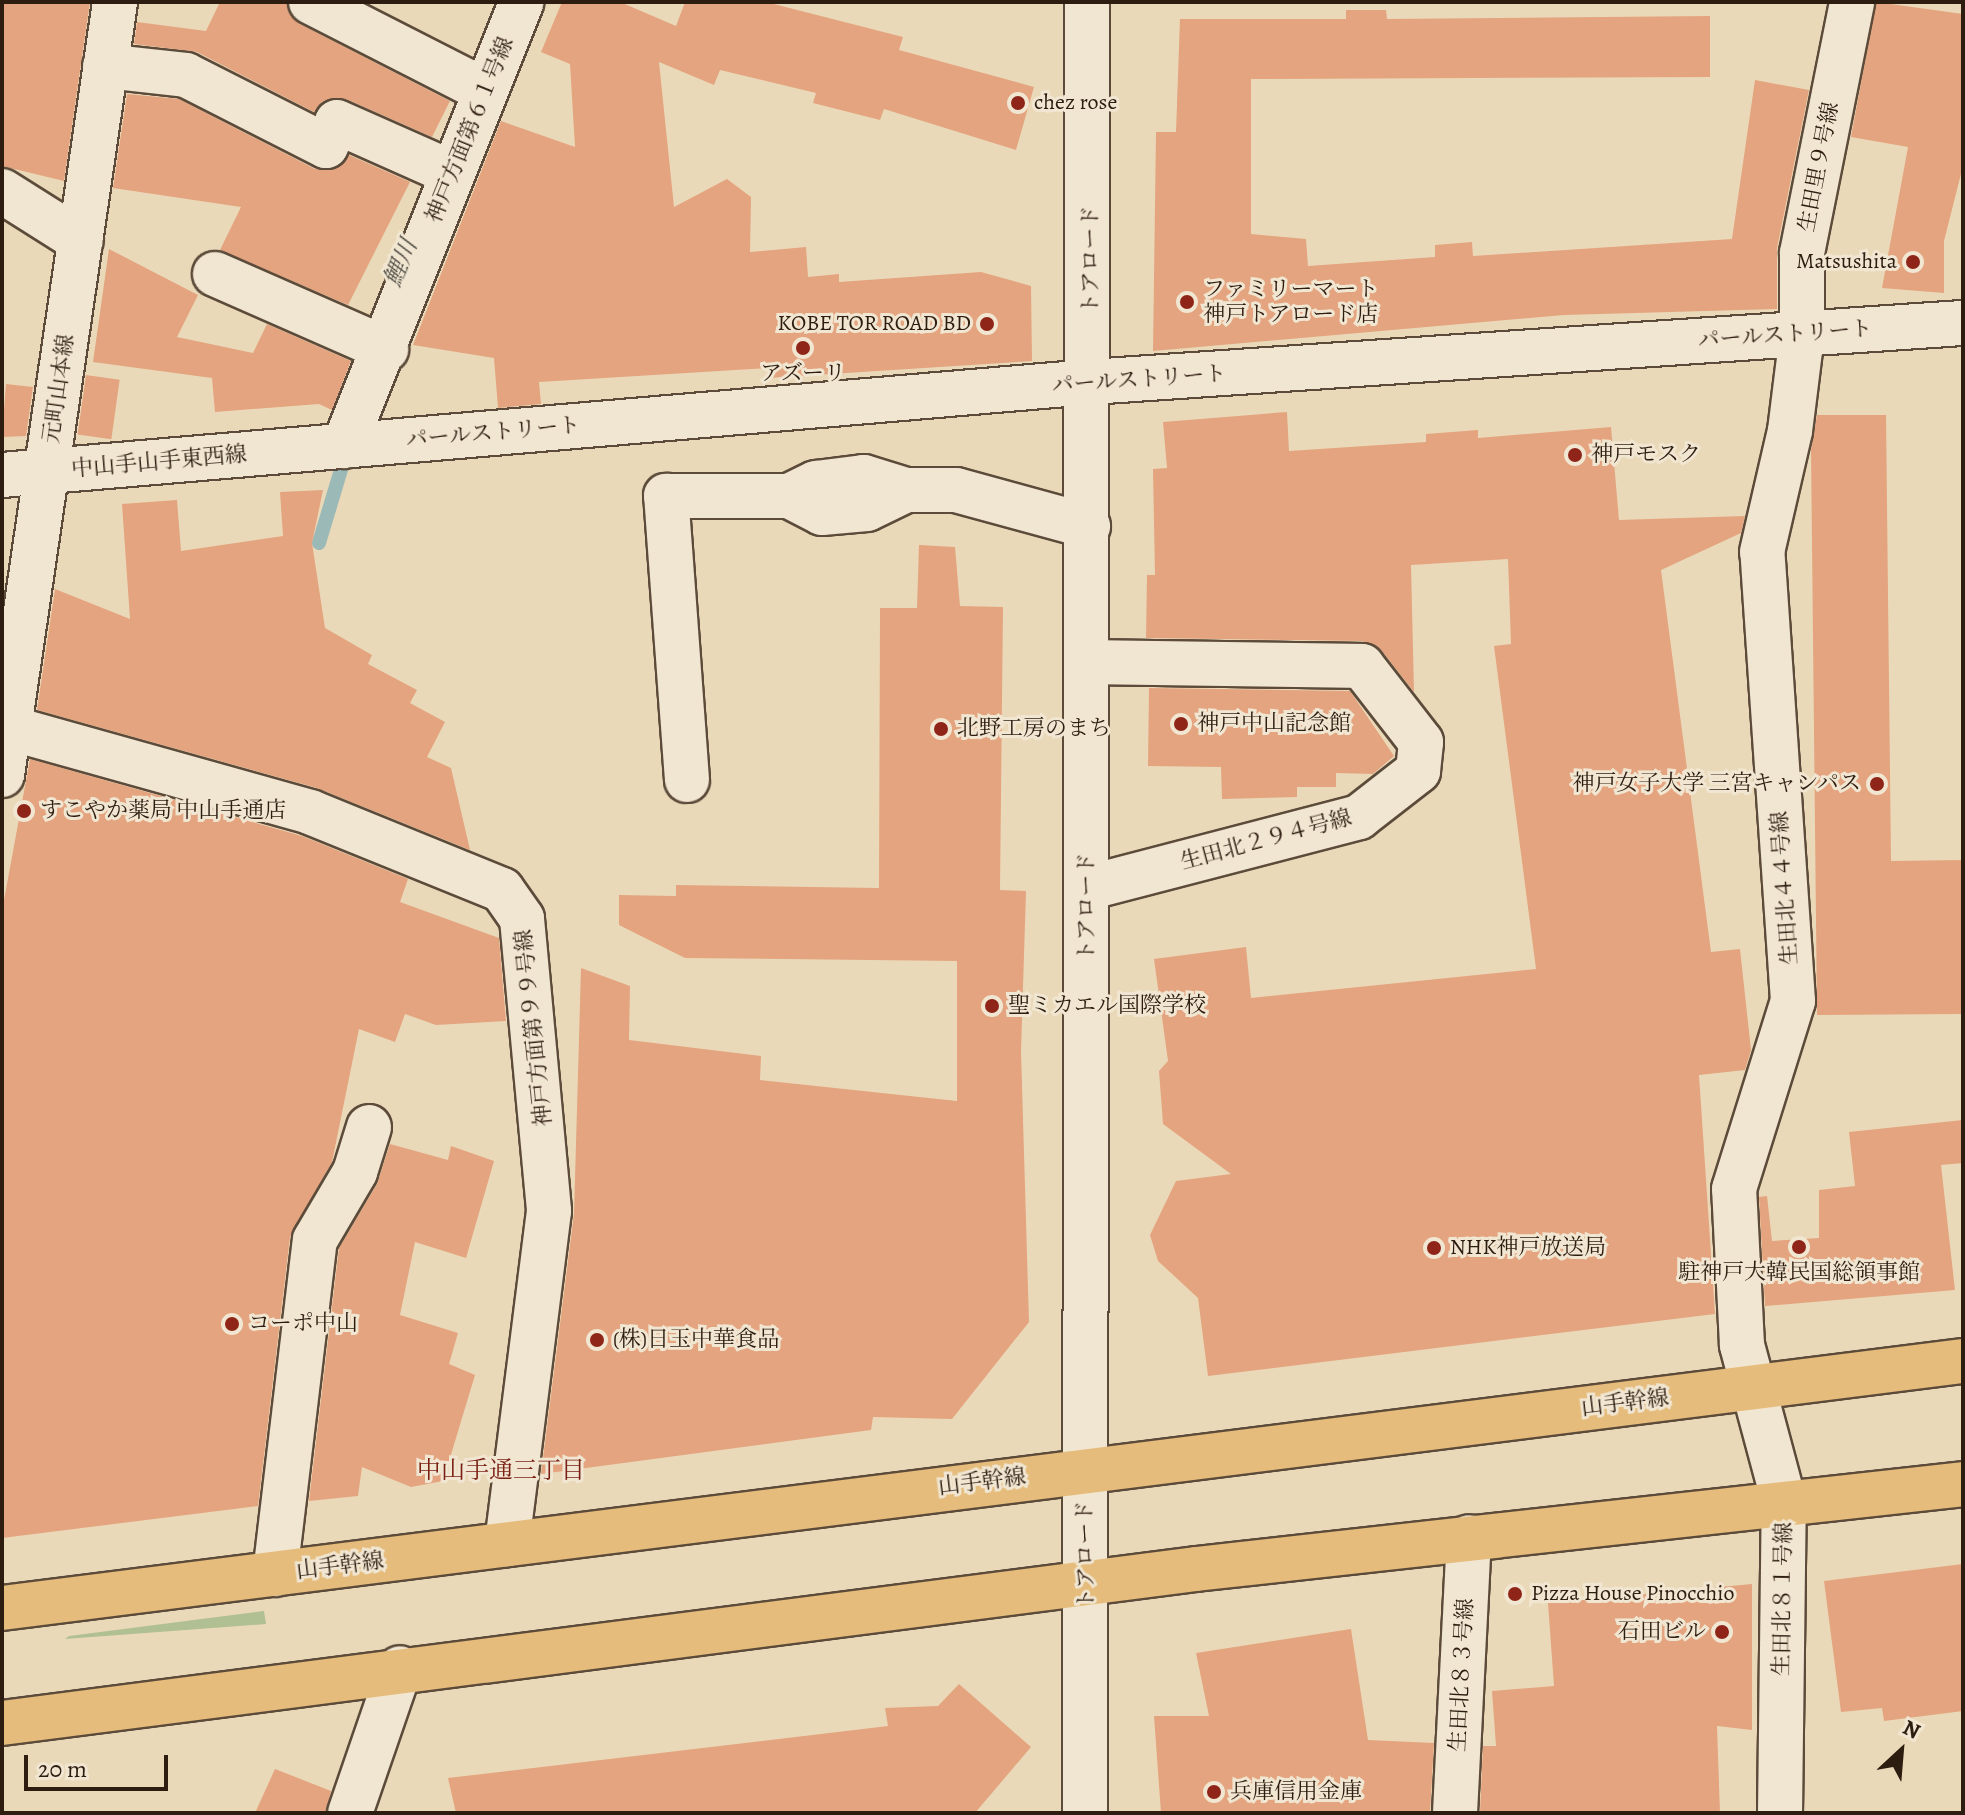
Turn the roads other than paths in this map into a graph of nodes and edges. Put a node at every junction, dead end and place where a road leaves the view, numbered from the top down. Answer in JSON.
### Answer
{"nodes":[{"id":1,"x":115,"y":2,"type":"edge"},
{"id":2,"x":311,"y":2,"type":"edge"},
{"id":3,"x":522,"y":2,"type":"edge"},
{"id":4,"x":1087,"y":2,"type":"edge"},
{"id":5,"x":1852,"y":2,"type":"edge"},
{"id":6,"x":105,"y":66,"type":"junction"},
{"id":7,"x":484,"y":90,"type":"junction"},
{"id":8,"x":452,"y":173,"type":"junction"},
{"id":9,"x":2,"y":191,"type":"edge"},
{"id":10,"x":81,"y":241,"type":"junction"},
{"id":11,"x":215,"y":274,"type":"dead end"},
{"id":12,"x":1963,"y":323,"type":"edge"},
{"id":13,"x":1802,"y":334,"type":"junction"},
{"id":14,"x":386,"y":349,"type":"junction"},
{"id":15,"x":1090,"y":382,"type":"junction"},
{"id":16,"x":348,"y":446,"type":"junction"},
{"id":17,"x":47,"y":471,"type":"junction"},
{"id":18,"x":2,"y":475,"type":"edge"},
{"id":19,"x":1088,"y":526,"type":"junction"},
{"id":20,"x":1088,"y":662,"type":"junction"},
{"id":21,"x":10,"y":728,"type":"junction"},
{"id":22,"x":2,"y":775,"type":"edge"},
{"id":23,"x":687,"y":780,"type":"dead end"},
{"id":24,"x":1087,"y":888,"type":"junction"},
{"id":25,"x":369,"y":1127,"type":"dead end"},
{"id":26,"x":1963,"y":1361,"type":"edge"},
{"id":27,"x":1758,"y":1387,"type":"junction"},
{"id":28,"x":1085,"y":1468,"type":"junction"},
{"id":29,"x":1963,"y":1484,"type":"edge"},
{"id":30,"x":1784,"y":1502,"type":"junction"},
{"id":31,"x":1469,"y":1537,"type":"junction"},
{"id":32,"x":507,"y":1544,"type":"junction"},
{"id":33,"x":275,"y":1574,"type":"junction"},
{"id":34,"x":1087,"y":1583,"type":"junction"},
{"id":35,"x":2,"y":1608,"type":"edge"},
{"id":36,"x":400,"y":1668,"type":"junction"},
{"id":37,"x":2,"y":1723,"type":"edge"},
{"id":38,"x":350,"y":1813,"type":"edge"},
{"id":39,"x":1085,"y":1813,"type":"edge"},
{"id":40,"x":1455,"y":1813,"type":"edge"},
{"id":41,"x":1780,"y":1813,"type":"edge"}],
"edges":[{"from":1,"to":6,"type":"street","name":"元町山本線"},
{"from":2,"to":7,"type":"street"},
{"from":3,"to":7,"type":"street","name":"神戸方面第６１号線"},
{"from":4,"to":15,"type":"street","name":"トアロード"},
{"from":5,"to":13,"type":"street","name":"生田里９号線"},
{"from":6,"to":8,"type":"street"},
{"from":6,"to":10,"type":"street","name":"元町山本線"},
{"from":7,"to":8,"type":"street","name":"神戸方面第６１号線"},
{"from":8,"to":14,"type":"street","name":"神戸方面第６１号線"},
{"from":9,"to":10,"type":"street"},
{"from":10,"to":17,"type":"street","name":"元町山本線"},
{"from":11,"to":14,"type":"street"},
{"from":12,"to":13,"type":"street","name":"パールストリート"},
{"from":13,"to":15,"type":"street","name":"パールストリート"},
{"from":13,"to":27,"type":"street","name":"生田北４４号線"},
{"from":14,"to":16,"type":"street","name":"神戸方面第６１号線"},
{"from":15,"to":16,"type":"street","name":"パールストリート"},
{"from":15,"to":19,"type":"street","name":"トアロード"},
{"from":16,"to":17,"type":"street","name":"中山手山手東西線"},
{"from":17,"to":18,"type":"street","name":"中山手山手東西線"},
{"from":17,"to":21,"type":"street","name":"元町山本線"},
{"from":19,"to":20,"type":"street","name":"トアロード"},
{"from":19,"to":23,"type":"street"},
{"from":20,"to":24,"type":"street","name":"トアロード"},
{"from":20,"to":24,"type":"street","name":"生田北２９４号線"},
{"from":21,"to":22,"type":"street","name":"元町山本線"},
{"from":21,"to":32,"type":"street","name":"神戸方面第９９号線"},
{"from":24,"to":28,"type":"street","name":"トアロード"},
{"from":25,"to":33,"type":"street"},
{"from":26,"to":27,"type":"main road","name":"山手幹線"},
{"from":27,"to":28,"type":"main road","name":"山手幹線"},
{"from":27,"to":30,"type":"street","name":"生田北８１号線"},
{"from":28,"to":32,"type":"main road","name":"山手幹線"},
{"from":28,"to":34,"type":"street","name":"トアロード"},
{"from":29,"to":30,"type":"main road"},
{"from":30,"to":31,"type":"main road"},
{"from":30,"to":41,"type":"street","name":"生田北８１号線"},
{"from":31,"to":34,"type":"main road"},
{"from":31,"to":40,"type":"street","name":"生田北８３号線"},
{"from":32,"to":33,"type":"main road","name":"山手幹線"},
{"from":33,"to":35,"type":"main road","name":"山手幹線"},
{"from":34,"to":36,"type":"main road"},
{"from":34,"to":39,"type":"street","name":"トアロード"},
{"from":36,"to":37,"type":"main road"},
{"from":36,"to":38,"type":"street"}]}
